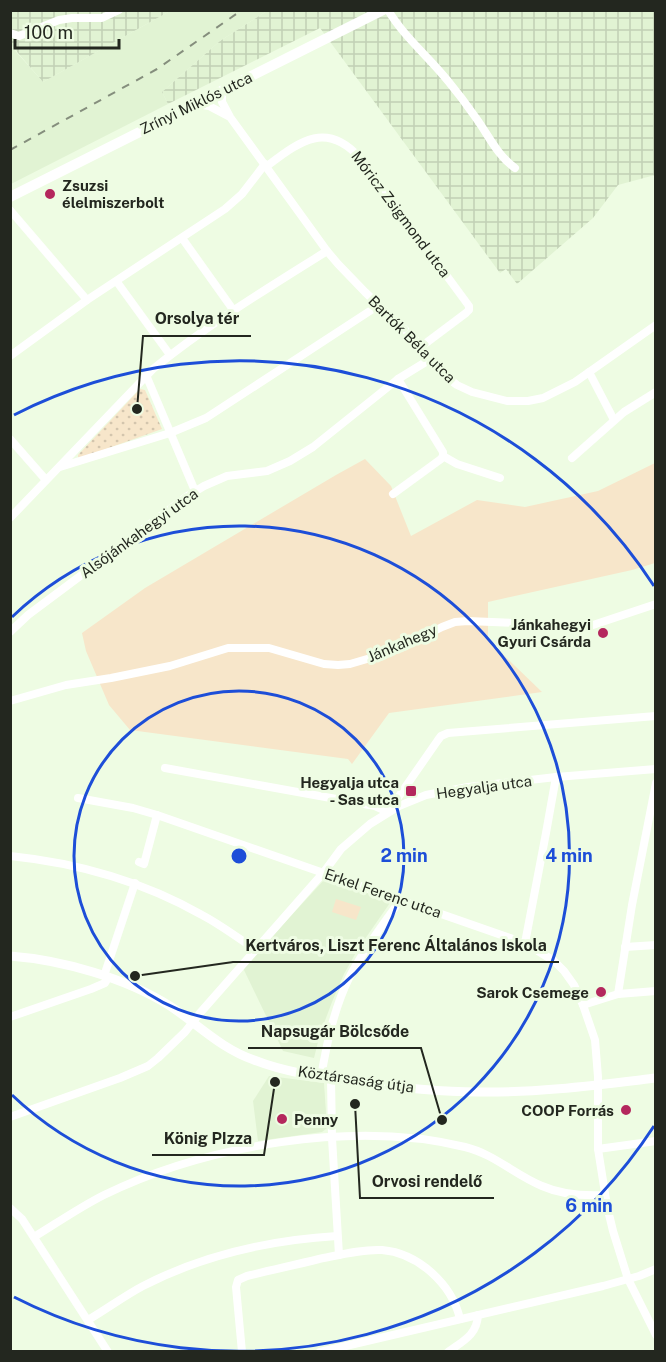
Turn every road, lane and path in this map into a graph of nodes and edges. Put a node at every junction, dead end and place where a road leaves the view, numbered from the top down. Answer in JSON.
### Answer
{"nodes":[{"id":1,"x":119,"y":10,"type":"edge"},
{"id":2,"x":383,"y":10,"type":"edge"},
{"id":3,"x":388,"y":10,"type":"edge"},
{"id":4,"x":10,"y":33,"type":"edge"},
{"id":5,"x":222,"y":90,"type":"junction"},
{"id":6,"x":196,"y":103,"type":"junction"},
{"id":7,"x":230,"y":117,"type":"junction"},
{"id":8,"x":266,"y":165,"type":"junction"},
{"id":9,"x":515,"y":168,"type":"dead end"},
{"id":10,"x":10,"y":197,"type":"edge"},
{"id":11,"x":10,"y":210,"type":"edge"},
{"id":12,"x":182,"y":238,"type":"junction"},
{"id":13,"x":327,"y":250,"type":"junction"},
{"id":14,"x":117,"y":282,"type":"junction"},
{"id":15,"x":87,"y":300,"type":"junction"},
{"id":16,"x":379,"y":305,"type":"junction"},
{"id":17,"x":234,"y":311,"type":"junction"},
{"id":18,"x":656,"y":325,"type":"edge"},
{"id":19,"x":422,"y":346,"type":"junction"},
{"id":20,"x":170,"y":355,"type":"junction"},
{"id":21,"x":10,"y":356,"type":"edge"},
{"id":22,"x":429,"y":360,"type":"junction"},
{"id":23,"x":589,"y":372,"type":"junction"},
{"id":24,"x":146,"y":375,"type":"junction"},
{"id":25,"x":398,"y":379,"type":"junction"},
{"id":26,"x":656,"y":392,"type":"edge"},
{"id":27,"x":614,"y":420,"type":"junction"},
{"id":28,"x":170,"y":433,"type":"junction"},
{"id":29,"x":10,"y":439,"type":"edge"},
{"id":30,"x":443,"y":456,"type":"junction"},
{"id":31,"x":572,"y":458,"type":"dead end"},
{"id":32,"x":58,"y":468,"type":"junction"},
{"id":33,"x":500,"y":478,"type":"dead end"},
{"id":34,"x":46,"y":480,"type":"junction"},
{"id":35,"x":195,"y":491,"type":"junction"},
{"id":36,"x":393,"y":494,"type":"dead end"},
{"id":37,"x":10,"y":518,"type":"edge"},
{"id":38,"x":656,"y":604,"type":"edge"},
{"id":39,"x":10,"y":632,"type":"edge"},
{"id":40,"x":10,"y":701,"type":"edge"},
{"id":41,"x":656,"y":716,"type":"edge"},
{"id":42,"x":165,"y":768,"type":"dead end"},
{"id":43,"x":656,"y":769,"type":"edge"},
{"id":44,"x":556,"y":777,"type":"junction"},
{"id":45,"x":656,"y":783,"type":"edge"},
{"id":46,"x":78,"y":798,"type":"dead end"},
{"id":47,"x":388,"y":812,"type":"junction"},
{"id":48,"x":157,"y":815,"type":"junction"},
{"id":49,"x":10,"y":856,"type":"edge"},
{"id":50,"x":139,"y":862,"type":"dead end"},
{"id":51,"x":324,"y":873,"type":"junction"},
{"id":52,"x":135,"y":883,"type":"junction"},
{"id":53,"x":401,"y":899,"type":"junction"},
{"id":54,"x":525,"y":944,"type":"junction"},
{"id":55,"x":656,"y":945,"type":"edge"},
{"id":56,"x":625,"y":947,"type":"junction"},
{"id":57,"x":256,"y":950,"type":"junction"},
{"id":58,"x":10,"y":956,"type":"edge"},
{"id":59,"x":106,"y":977,"type":"junction"},
{"id":60,"x":656,"y":991,"type":"edge"},
{"id":61,"x":618,"y":994,"type":"junction"},
{"id":62,"x":583,"y":1005,"type":"junction"},
{"id":63,"x":10,"y":1017,"type":"edge"},
{"id":64,"x":192,"y":1023,"type":"junction"},
{"id":65,"x":326,"y":1077,"type":"junction"},
{"id":66,"x":656,"y":1078,"type":"edge"},
{"id":67,"x":598,"y":1085,"type":"junction"},
{"id":68,"x":10,"y":1117,"type":"edge"},
{"id":69,"x":332,"y":1138,"type":"junction"},
{"id":70,"x":656,"y":1141,"type":"edge"},
{"id":71,"x":598,"y":1149,"type":"junction"},
{"id":72,"x":605,"y":1195,"type":"junction"},
{"id":73,"x":10,"y":1208,"type":"edge"},
{"id":74,"x":337,"y":1236,"type":"junction"},
{"id":75,"x":34,"y":1237,"type":"junction"},
{"id":76,"x":339,"y":1255,"type":"junction"},
{"id":77,"x":656,"y":1269,"type":"edge"},
{"id":78,"x":628,"y":1279,"type":"junction"},
{"id":79,"x":478,"y":1315,"type":"junction"},
{"id":80,"x":460,"y":1319,"type":"junction"},
{"id":81,"x":88,"y":1320,"type":"junction"},
{"id":82,"x":656,"y":1335,"type":"edge"},
{"id":83,"x":335,"y":1350,"type":"edge"},
{"id":84,"x":108,"y":1352,"type":"edge"},
{"id":85,"x":242,"y":1352,"type":"edge"},
{"id":86,"x":320,"y":1352,"type":"edge"},
{"id":87,"x":448,"y":1352,"type":"edge"}],
"edges":[{"from":1,"to":4,"type":"street"},
{"from":2,"to":5,"type":"main road","name":"Zrínyi Miklós utca"},
{"from":3,"to":9,"type":"street"},
{"from":5,"to":6,"type":"main road","name":"Zrínyi Miklós utca"},
{"from":5,"to":7,"type":"street"},
{"from":6,"to":7,"type":"street"},
{"from":6,"to":10,"type":"main road","name":"Zrínyi Miklós utca"},
{"from":7,"to":8,"type":"street","name":"Bartók Béla utca"},
{"from":8,"to":12,"type":"street"},
{"from":8,"to":13,"type":"street","name":"Bartók Béla utca"},
{"from":8,"to":19,"type":"street","name":"Móricz Zsigmond utca"},
{"from":11,"to":15,"type":"street"},
{"from":12,"to":14,"type":"street"},
{"from":12,"to":17,"type":"street"},
{"from":13,"to":16,"type":"street","name":"Bartók Béla utca"},
{"from":13,"to":17,"type":"street"},
{"from":14,"to":15,"type":"street"},
{"from":14,"to":20,"type":"street"},
{"from":15,"to":21,"type":"street"},
{"from":16,"to":19,"type":"street","name":"Bartók Béla utca"},
{"from":16,"to":28,"type":"street"},
{"from":17,"to":20,"type":"street"},
{"from":18,"to":23,"type":"street","name":"Bartók Béla utca"},
{"from":19,"to":22,"type":"street","name":"Bartók Béla utca"},
{"from":20,"to":24,"type":"street"},
{"from":22,"to":23,"type":"street","name":"Bartók Béla utca"},
{"from":22,"to":25,"type":"street","name":"Alsójánkahegyi utca"},
{"from":23,"to":27,"type":"street"},
{"from":24,"to":28,"type":"street"},
{"from":24,"to":32,"type":"street"},
{"from":25,"to":30,"type":"street"},
{"from":25,"to":35,"type":"street","name":"Alsójánkahegyi utca"},
{"from":26,"to":27,"type":"street"},
{"from":27,"to":31,"type":"street"},
{"from":28,"to":32,"type":"street"},
{"from":28,"to":35,"type":"street"},
{"from":29,"to":34,"type":"street"},
{"from":30,"to":33,"type":"street"},
{"from":30,"to":36,"type":"street"},
{"from":32,"to":34,"type":"street"},
{"from":34,"to":37,"type":"street"},
{"from":35,"to":39,"type":"street","name":"Alsójánkahegyi utca"},
{"from":38,"to":40,"type":"street","name":"Jánkahegy"},
{"from":41,"to":47,"type":"street"},
{"from":42,"to":47,"type":"street"},
{"from":43,"to":44,"type":"street","name":"Hegyalja utca"},
{"from":44,"to":47,"type":"street","name":"Hegyalja utca"},
{"from":44,"to":54,"type":"street"},
{"from":45,"to":56,"type":"street"},
{"from":46,"to":48,"type":"street","name":"Erkel Ferenc utca"},
{"from":47,"to":51,"type":"street","name":"Hegyalja utca"},
{"from":48,"to":50,"type":"street"},
{"from":48,"to":51,"type":"street","name":"Erkel Ferenc utca"},
{"from":49,"to":52,"type":"street"},
{"from":51,"to":53,"type":"street","name":"Erkel Ferenc utca"},
{"from":51,"to":57,"type":"street","name":"Hegyalja utca"},
{"from":52,"to":57,"type":"street"},
{"from":52,"to":59,"type":"street"},
{"from":53,"to":54,"type":"street","name":"Erkel Ferenc utca"},
{"from":53,"to":65,"type":"street"},
{"from":54,"to":62,"type":"street","name":"Erkel Ferenc utca"},
{"from":55,"to":56,"type":"street"},
{"from":56,"to":61,"type":"street"},
{"from":57,"to":64,"type":"street","name":"Hegyalja utca"},
{"from":58,"to":59,"type":"street","name":"Köztársaság útja"},
{"from":59,"to":63,"type":"street"},
{"from":59,"to":64,"type":"street","name":"Köztársaság útja"},
{"from":60,"to":61,"type":"street"},
{"from":61,"to":62,"type":"street"},
{"from":62,"to":67,"type":"street","name":"Erkel Ferenc utca"},
{"from":64,"to":65,"type":"street","name":"Köztársaság útja"},
{"from":64,"to":68,"type":"street","name":"Hegyalja utca"},
{"from":65,"to":67,"type":"street","name":"Köztársaság útja"},
{"from":65,"to":69,"type":"street"},
{"from":66,"to":67,"type":"street","name":"Köztársaság útja"},
{"from":67,"to":71,"type":"street","name":"Erkel Ferenc utca"},
{"from":69,"to":72,"type":"street"},
{"from":69,"to":74,"type":"street"},
{"from":69,"to":75,"type":"street"},
{"from":70,"to":71,"type":"street"},
{"from":71,"to":72,"type":"street","name":"Erkel Ferenc utca"},
{"from":72,"to":78,"type":"street","name":"Erkel Ferenc utca"},
{"from":73,"to":75,"type":"street"},
{"from":74,"to":76,"type":"street"},
{"from":74,"to":81,"type":"street"},
{"from":75,"to":81,"type":"street"},
{"from":76,"to":80,"type":"street"},
{"from":76,"to":85,"type":"street"},
{"from":77,"to":78,"type":"street"},
{"from":78,"to":79,"type":"street"},
{"from":78,"to":82,"type":"street","name":"Erkel Ferenc utca"},
{"from":79,"to":80,"type":"street"},
{"from":79,"to":87,"type":"street"},
{"from":80,"to":83,"type":"street"},
{"from":81,"to":84,"type":"street"},
{"from":83,"to":86,"type":"street"}]}
